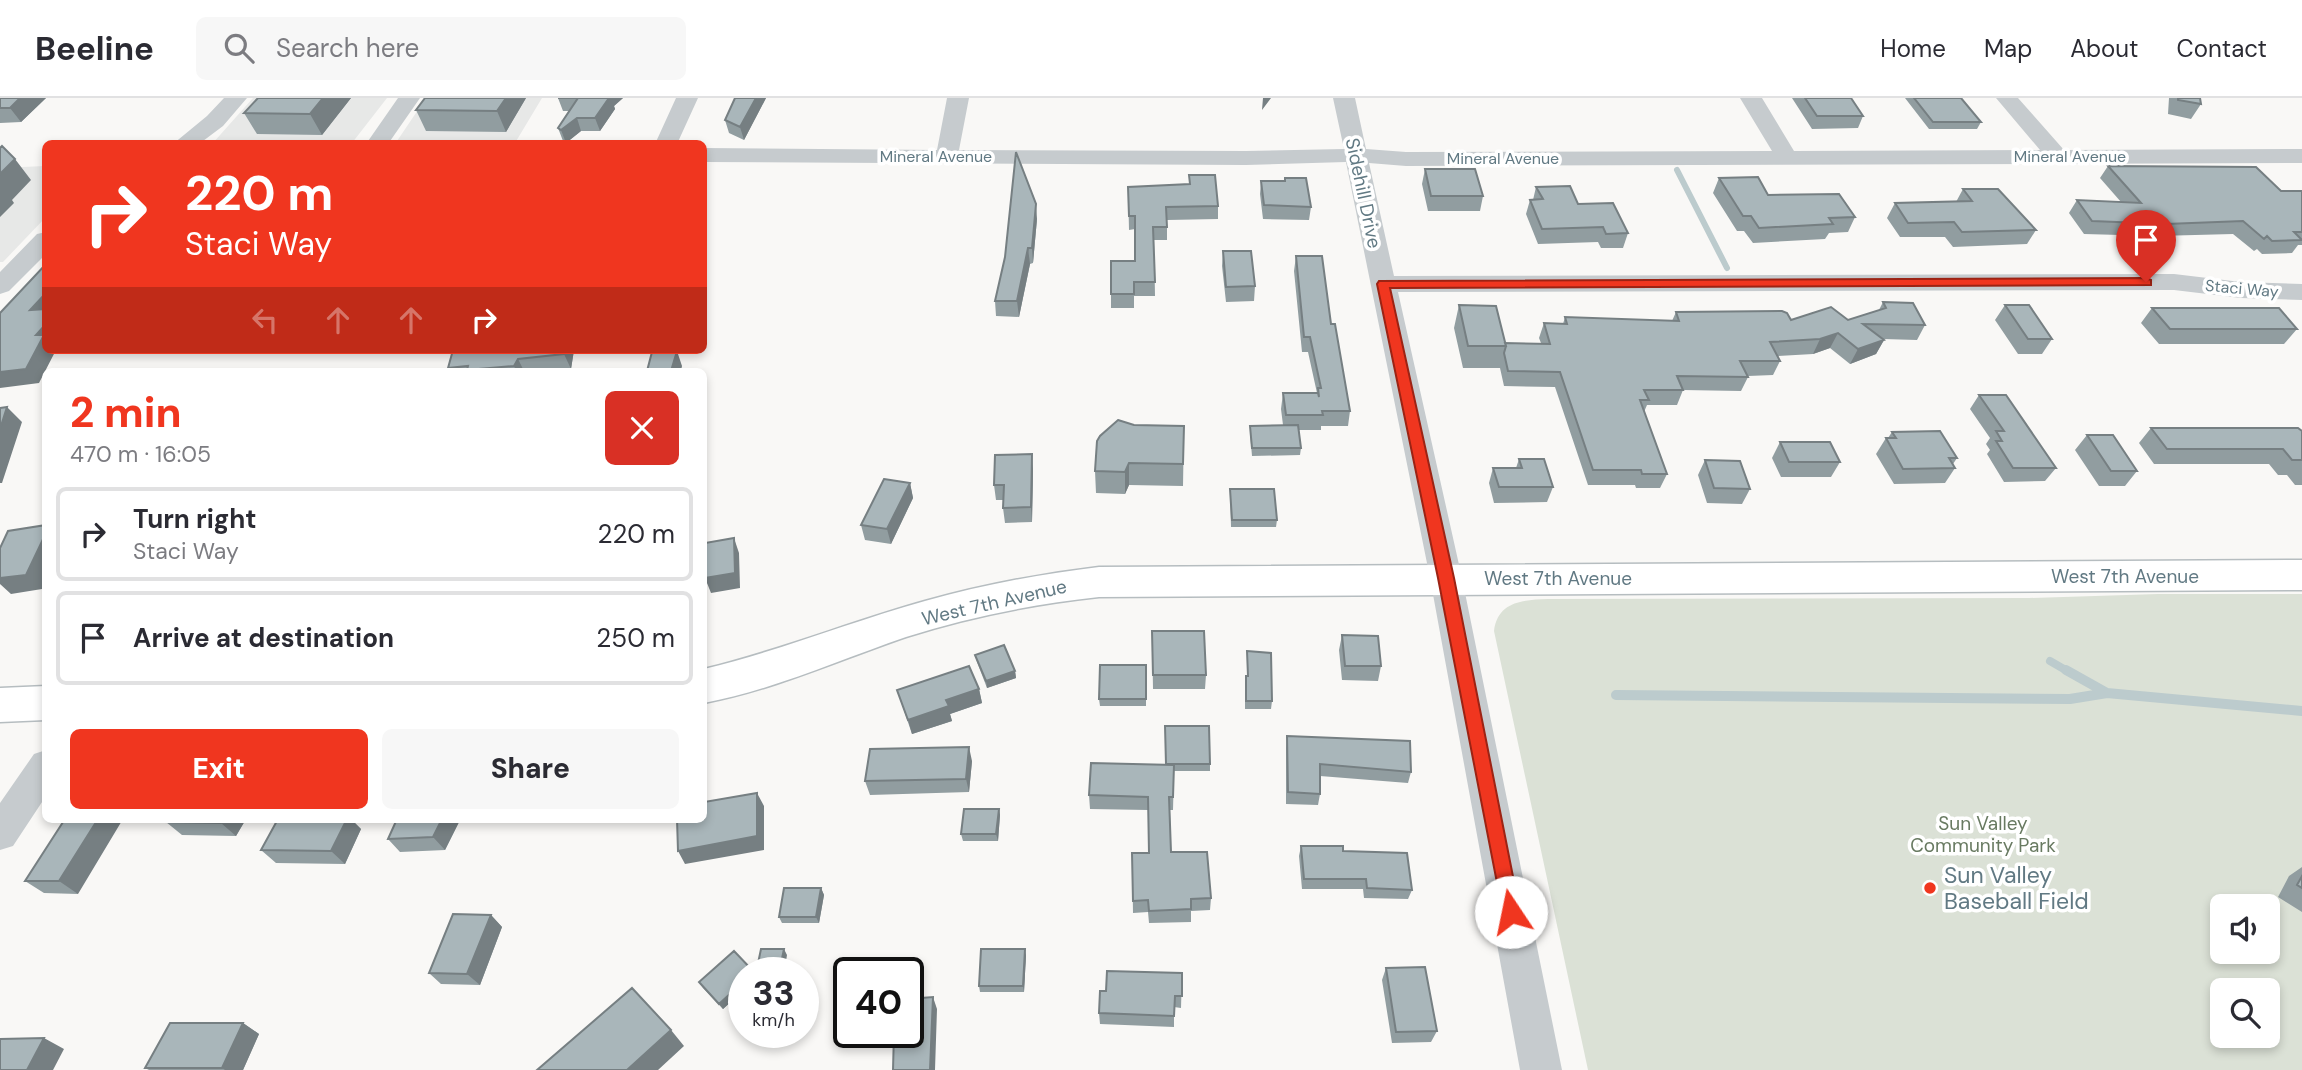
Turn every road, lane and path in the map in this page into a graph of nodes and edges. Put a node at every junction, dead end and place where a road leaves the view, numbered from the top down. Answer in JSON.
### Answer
{"nodes":[{"id":1,"x":236,"y":98,"type":"edge"},
{"id":2,"x":409,"y":98,"type":"edge"},
{"id":3,"x":687,"y":98,"type":"edge"},
{"id":4,"x":958,"y":98,"type":"edge"},
{"id":5,"x":1344,"y":98,"type":"edge"},
{"id":6,"x":1751,"y":98,"type":"edge"},
{"id":7,"x":2007,"y":98,"type":"edge"},
{"id":8,"x":189,"y":140,"type":"edge"},
{"id":9,"x":379,"y":140,"type":"edge"},
{"id":10,"x":668,"y":140,"type":"edge"},
{"id":11,"x":707,"y":155,"type":"edge"},
{"id":12,"x":1358,"y":155,"type":"junction"},
{"id":13,"x":947,"y":156,"type":"junction"},
{"id":14,"x":2057,"y":156,"type":"junction"},
{"id":15,"x":2302,"y":156,"type":"edge"},
{"id":16,"x":1787,"y":158,"type":"junction"},
{"id":17,"x":42,"y":243,"type":"edge"},
{"id":18,"x":1383,"y":284,"type":"junction"},
{"id":19,"x":0,"y":286,"type":"edge"},
{"id":20,"x":2302,"y":292,"type":"edge"},
{"id":21,"x":2302,"y":575,"type":"edge"},
{"id":22,"x":1446,"y":578,"type":"junction"},
{"id":23,"x":707,"y":685,"type":"edge"},
{"id":24,"x":42,"y":703,"type":"edge"},
{"id":25,"x":0,"y":705,"type":"edge"},
{"id":26,"x":42,"y":771,"type":"edge"},
{"id":27,"x":0,"y":834,"type":"edge"},
{"id":28,"x":1541,"y":1070,"type":"edge"}],
"edges":[{"from":1,"to":8,"type":"street"},
{"from":2,"to":9,"type":"street"},
{"from":3,"to":10,"type":"street"},
{"from":4,"to":13,"type":"street"},
{"from":5,"to":12,"type":"street","name":"Sidehill Drive"},
{"from":6,"to":16,"type":"street"},
{"from":7,"to":14,"type":"street"},
{"from":11,"to":13,"type":"street","name":"Mineral Avenue"},
{"from":12,"to":13,"type":"street","name":"Mineral Avenue"},
{"from":12,"to":16,"type":"street","name":"Mineral Avenue"},
{"from":12,"to":18,"type":"street","name":"Sidehill Drive"},
{"from":14,"to":15,"type":"street","name":"Mineral Avenue"},
{"from":14,"to":16,"type":"street","name":"Mineral Avenue"},
{"from":17,"to":19,"type":"street"},
{"from":18,"to":20,"type":"street","name":"Staci Way"},
{"from":18,"to":22,"type":"street","name":"Sidehill Drive"},
{"from":21,"to":22,"type":"main road","name":"West 7th Avenue"},
{"from":22,"to":23,"type":"main road","name":"West 7th Avenue"},
{"from":22,"to":28,"type":"street","name":"Sidehill Drive"},
{"from":24,"to":25,"type":"main road"},
{"from":26,"to":27,"type":"street"}]}
